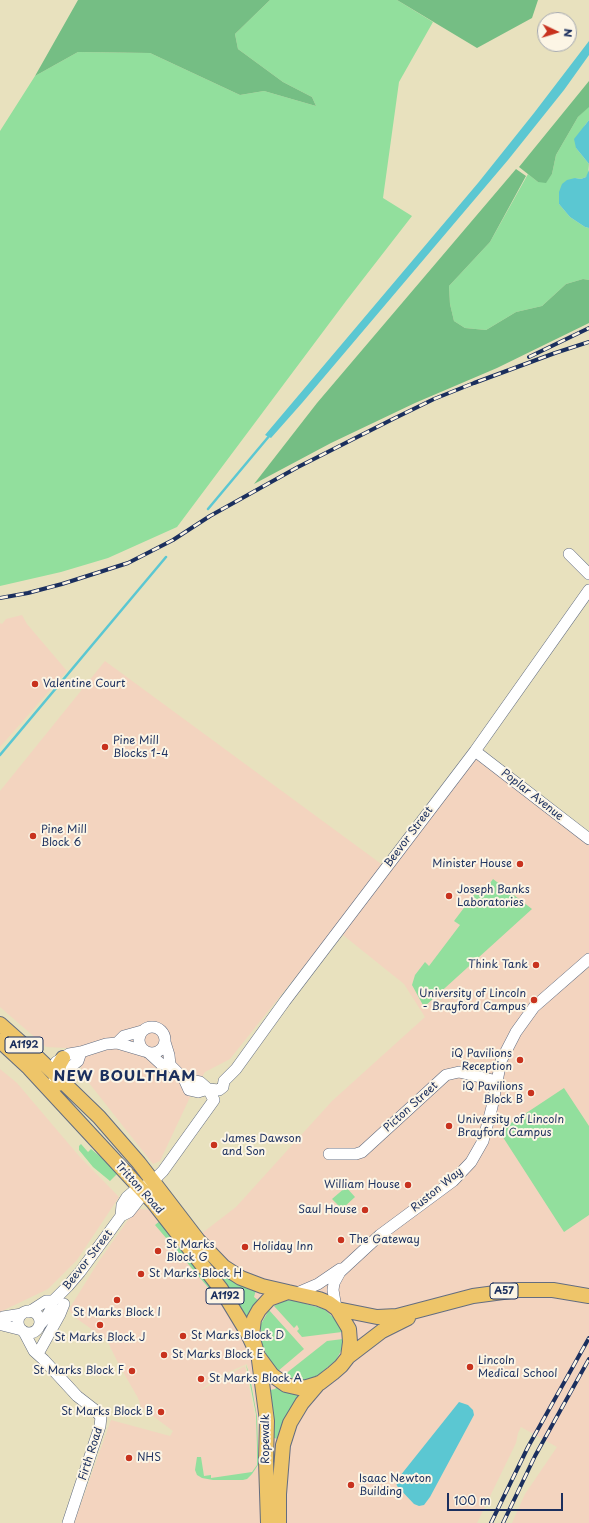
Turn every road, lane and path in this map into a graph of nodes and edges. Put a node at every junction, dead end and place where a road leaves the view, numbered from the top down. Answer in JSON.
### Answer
{"nodes":[{"id":1,"x":569,"y":554,"type":"dead end"},
{"id":2,"x":589,"y":574,"type":"edge"},
{"id":3,"x":589,"y":590,"type":"edge"},
{"id":4,"x":475,"y":751,"type":"junction"},
{"id":5,"x":589,"y":839,"type":"edge"},
{"id":6,"x":589,"y":959,"type":"edge"},
{"id":7,"x":0,"y":1024,"type":"edge"},
{"id":8,"x":142,"y":1032,"type":"junction"},
{"id":9,"x":0,"y":1041,"type":"edge"},
{"id":10,"x":165,"y":1042,"type":"junction"},
{"id":11,"x":117,"y":1043,"type":"junction"},
{"id":12,"x":81,"y":1052,"type":"junction"},
{"id":13,"x":146,"y":1052,"type":"junction"},
{"id":14,"x":63,"y":1058,"type":"joint"},
{"id":15,"x":170,"y":1065,"type":"junction"},
{"id":16,"x":53,"y":1072,"type":"junction"},
{"id":17,"x":497,"y":1081,"type":"junction"},
{"id":18,"x":41,"y":1082,"type":"junction"},
{"id":19,"x":208,"y":1089,"type":"junction"},
{"id":20,"x":104,"y":1149,"type":"junction"},
{"id":21,"x":329,"y":1154,"type":"dead end"},
{"id":22,"x":147,"y":1184,"type":"junction"},
{"id":23,"x":346,"y":1266,"type":"junction"},
{"id":24,"x":292,"y":1292,"type":"junction"},
{"id":25,"x":587,"y":1295,"type":"edge"},
{"id":26,"x":58,"y":1303,"type":"junction"},
{"id":27,"x":336,"y":1308,"type":"junction"},
{"id":28,"x":425,"y":1310,"type":"junction"},
{"id":29,"x":25,"y":1313,"type":"junction"},
{"id":30,"x":0,"y":1320,"type":"edge"},
{"id":31,"x":0,"y":1323,"type":"edge"},
{"id":32,"x":38,"y":1328,"type":"junction"},
{"id":33,"x":23,"y":1331,"type":"junction"},
{"id":34,"x":257,"y":1353,"type":"junction"},
{"id":35,"x":42,"y":1355,"type":"junction"},
{"id":36,"x":348,"y":1357,"type":"junction"},
{"id":37,"x":320,"y":1382,"type":"junction"},
{"id":38,"x":68,"y":1523,"type":"edge"},
{"id":39,"x":268,"y":1523,"type":"edge"},
{"id":40,"x":279,"y":1523,"type":"edge"}],
"edges":[{"from":1,"to":2,"type":"street"},
{"from":3,"to":4,"type":"street","name":"Beevor Street"},
{"from":4,"to":5,"type":"street","name":"Poplar Avenue"},
{"from":4,"to":19,"type":"street","name":"Beevor Street"},
{"from":6,"to":17,"type":"street","name":"Ruston Way"},
{"from":7,"to":16,"type":"main road","name":"Tritton Road","number":"A1192"},
{"from":8,"to":10,"type":"street"},
{"from":8,"to":11,"type":"street"},
{"from":8,"to":13,"type":"street"},
{"from":9,"to":18,"type":"main road","name":"Tritton Road","number":"A1192"},
{"from":10,"to":13,"type":"street"},
{"from":10,"to":15,"type":"street"},
{"from":11,"to":12,"type":"street"},
{"from":11,"to":13,"type":"street"},
{"from":12,"to":14,"type":"street"},
{"from":12,"to":16,"type":"street"},
{"from":13,"to":15,"type":"street"},
{"from":14,"to":16,"type":"main road"},
{"from":15,"to":19,"type":"street"},
{"from":16,"to":18,"type":"street"},
{"from":16,"to":20,"type":"main road"},
{"from":16,"to":22,"type":"main road","name":"Tritton Road","number":"A1192"},
{"from":17,"to":21,"type":"street","name":"Picton Street"},
{"from":17,"to":23,"type":"street","name":"Ruston Way"},
{"from":18,"to":20,"type":"main road","name":"Tritton Road","number":"A1192"},
{"from":19,"to":22,"type":"street","name":"Beevor Street"},
{"from":20,"to":22,"type":"main road","name":"Tritton Road","number":"A1192"},
{"from":22,"to":24,"type":"main road","name":"Tritton Road","number":"A1192"},
{"from":22,"to":26,"type":"street","name":"Beevor Street"},
{"from":22,"to":34,"type":"main road","name":"Tritton Road","number":"A1192"},
{"from":23,"to":24,"type":"street","name":"Ruston Way"},
{"from":23,"to":27,"type":"street","name":"Ruston Way"},
{"from":24,"to":27,"type":"main road"},
{"from":24,"to":34,"type":"main road"},
{"from":25,"to":28,"type":"main road","number":"A57"},
{"from":26,"to":29,"type":"street","name":"Beevor Street"},
{"from":26,"to":32,"type":"street","name":"Beevor Street"},
{"from":26,"to":35,"type":"street"},
{"from":27,"to":28,"type":"main road"},
{"from":27,"to":36,"type":"main road"},
{"from":28,"to":36,"type":"main road"},
{"from":29,"to":30,"type":"street"},
{"from":29,"to":32,"type":"street"},
{"from":29,"to":33,"type":"street"},
{"from":31,"to":33,"type":"street"},
{"from":32,"to":33,"type":"street"},
{"from":32,"to":35,"type":"street"},
{"from":33,"to":35,"type":"street","name":"Firth Road"},
{"from":34,"to":37,"type":"main road"},
{"from":34,"to":39,"type":"main road","name":"Ropewalk"},
{"from":35,"to":38,"type":"street","name":"Firth Road"},
{"from":36,"to":37,"type":"main road"},
{"from":37,"to":40,"type":"main road","name":"Ropewalk"}]}
